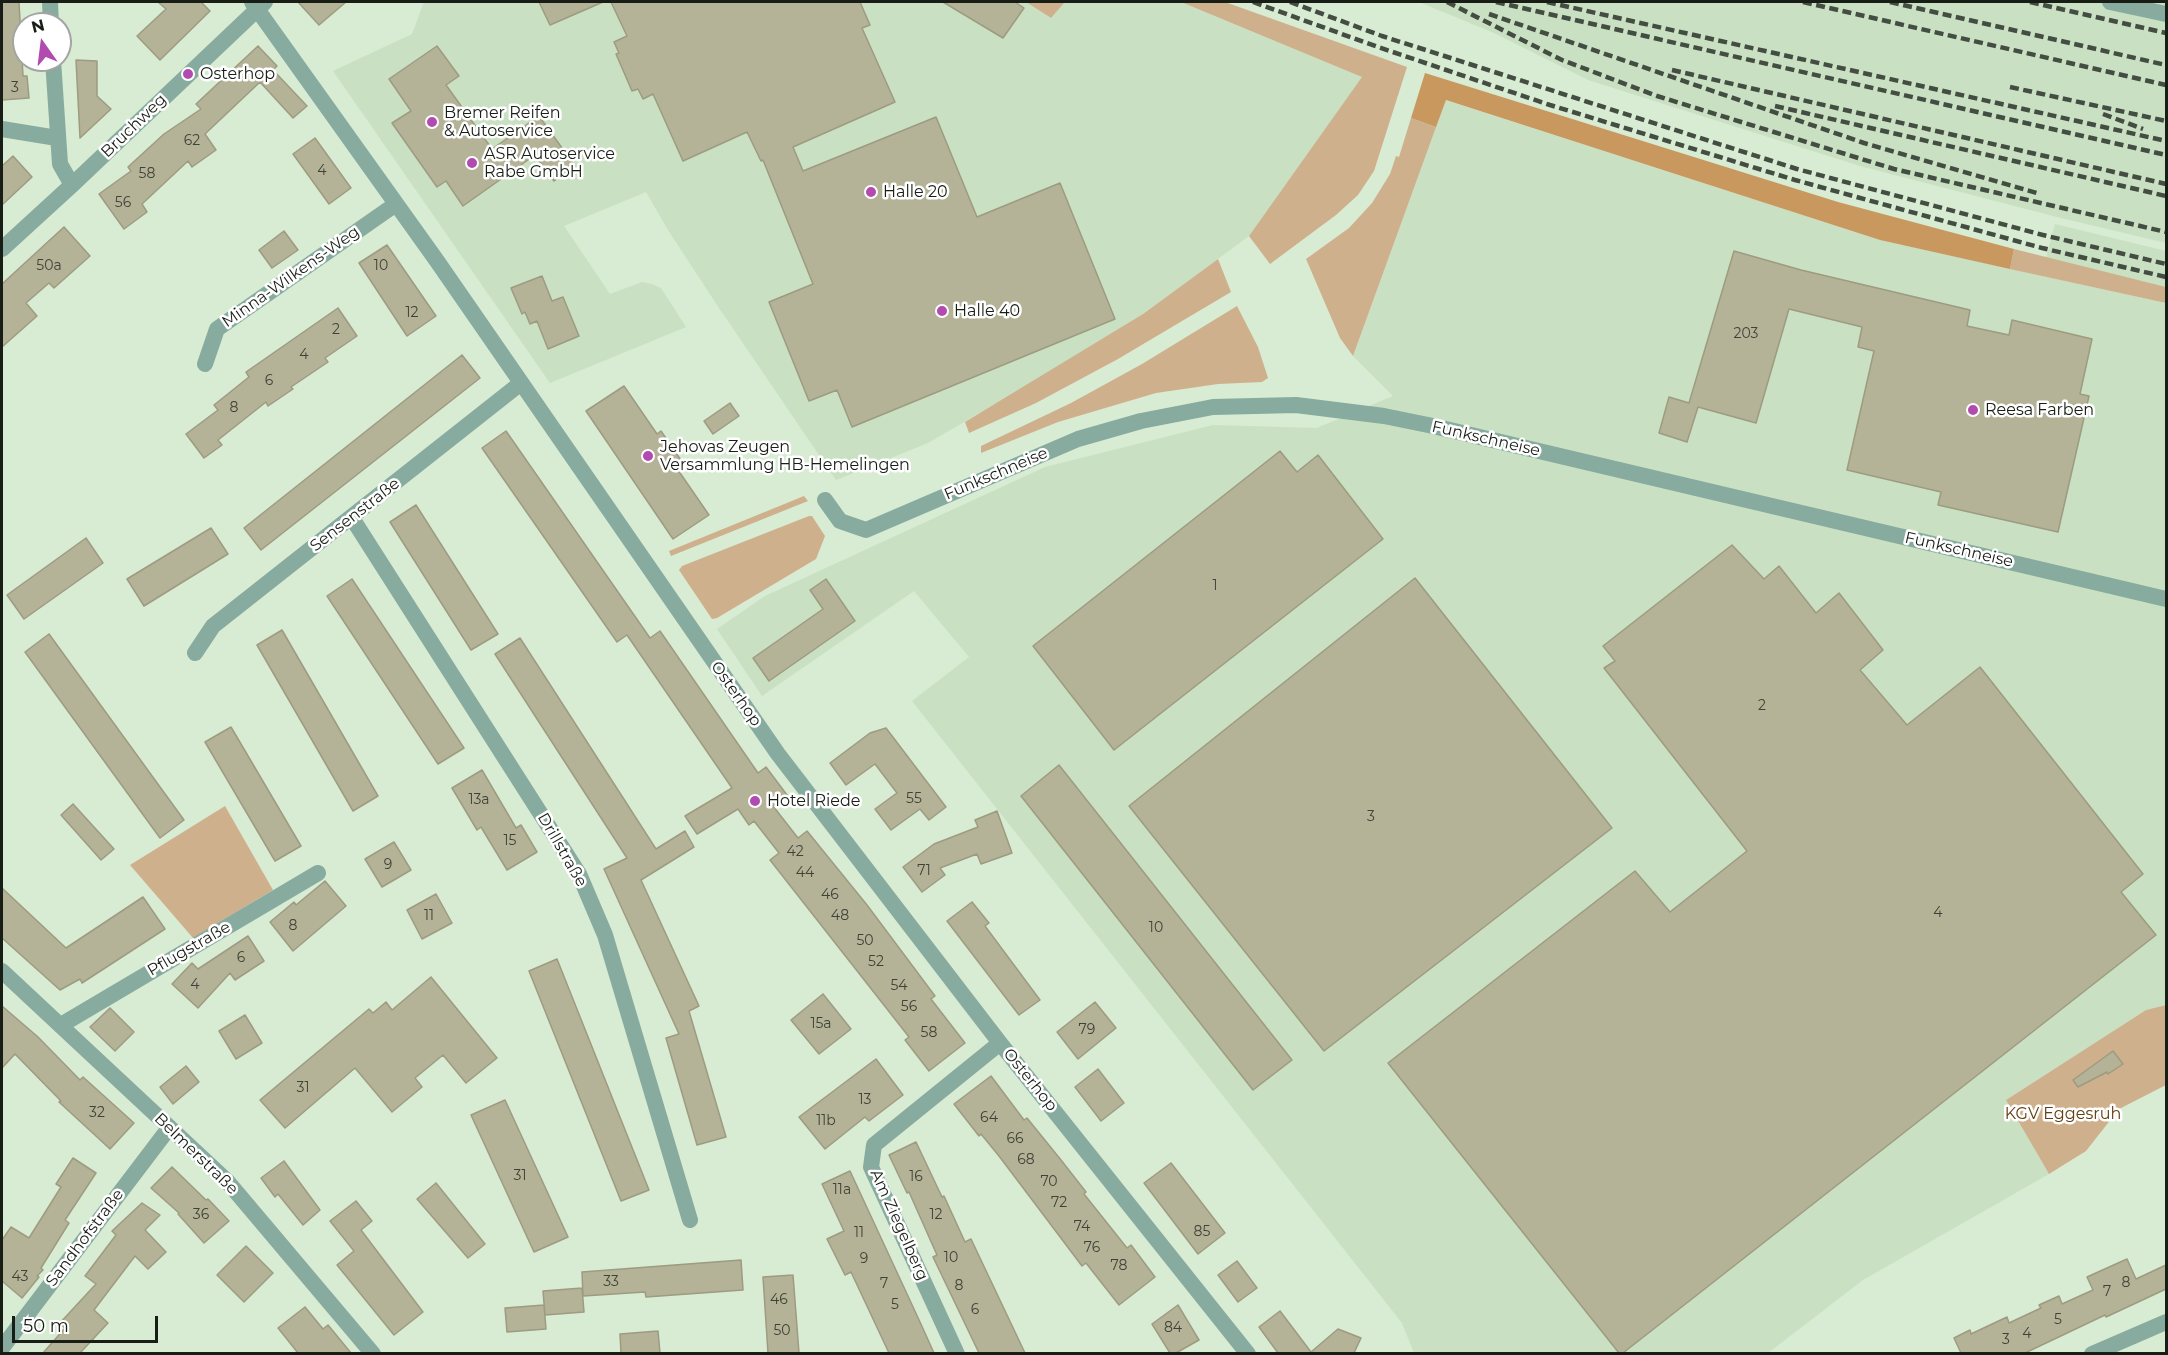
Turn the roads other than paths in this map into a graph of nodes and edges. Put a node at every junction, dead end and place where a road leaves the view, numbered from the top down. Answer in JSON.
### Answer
{"nodes":[{"id":1,"x":2110,"y":2,"type":"edge"},
{"id":2,"x":258,"y":4,"type":"edge"},
{"id":3,"x":2166,"y":14,"type":"edge"},
{"id":4,"x":54,"y":72,"type":"edge"},
{"id":5,"x":2,"y":129,"type":"edge"},
{"id":6,"x":57,"y":138,"type":"junction"},
{"id":7,"x":72,"y":185,"type":"junction"},
{"id":8,"x":396,"y":204,"type":"junction"},
{"id":9,"x":2,"y":249,"type":"edge"},
{"id":10,"x":205,"y":364,"type":"dead end"},
{"id":11,"x":521,"y":383,"type":"junction"},
{"id":12,"x":825,"y":500,"type":"dead end"},
{"id":13,"x":352,"y":518,"type":"junction"},
{"id":14,"x":2166,"y":599,"type":"edge"},
{"id":15,"x":195,"y":653,"type":"dead end"},
{"id":16,"x":318,"y":873,"type":"dead end"},
{"id":17,"x":2,"y":971,"type":"edge"},
{"id":18,"x":61,"y":1024,"type":"junction"},
{"id":19,"x":1000,"y":1043,"type":"junction"},
{"id":20,"x":169,"y":1128,"type":"junction"},
{"id":21,"x":690,"y":1220,"type":"dead end"},
{"id":22,"x":2166,"y":1322,"type":"edge"},
{"id":23,"x":2,"y":1348,"type":"edge"},
{"id":24,"x":373,"y":1353,"type":"edge"},
{"id":25,"x":957,"y":1353,"type":"edge"},
{"id":26,"x":1248,"y":1353,"type":"edge"},
{"id":27,"x":2092,"y":1353,"type":"edge"}],
"edges":[{"from":1,"to":3,"type":"street"},
{"from":2,"to":7,"type":"street","name":"Bruchweg"},
{"from":2,"to":8,"type":"street","name":"Osterhop"},
{"from":4,"to":6,"type":"street"},
{"from":5,"to":6,"type":"street"},
{"from":6,"to":7,"type":"street"},
{"from":7,"to":9,"type":"street","name":"Bruchweg"},
{"from":8,"to":10,"type":"street","name":"Minna-Wilkens-Weg"},
{"from":8,"to":11,"type":"street","name":"Osterhop"},
{"from":11,"to":13,"type":"street","name":"Sensenstraße"},
{"from":11,"to":19,"type":"street","name":"Osterhop"},
{"from":12,"to":14,"type":"street","name":"Funkschneise"},
{"from":13,"to":15,"type":"street","name":"Sensenstraße"},
{"from":13,"to":21,"type":"street","name":"Drillstraße"},
{"from":16,"to":18,"type":"street","name":"Pflugstraße"},
{"from":17,"to":18,"type":"street","name":"Belmerstraße"},
{"from":18,"to":20,"type":"street","name":"Belmerstraße"},
{"from":19,"to":25,"type":"street","name":"Am Ziegelberg"},
{"from":19,"to":26,"type":"street","name":"Osterhop"},
{"from":20,"to":23,"type":"street","name":"Sandhofstraße"},
{"from":20,"to":24,"type":"street","name":"Belmerstraße"},
{"from":22,"to":27,"type":"street"}]}
